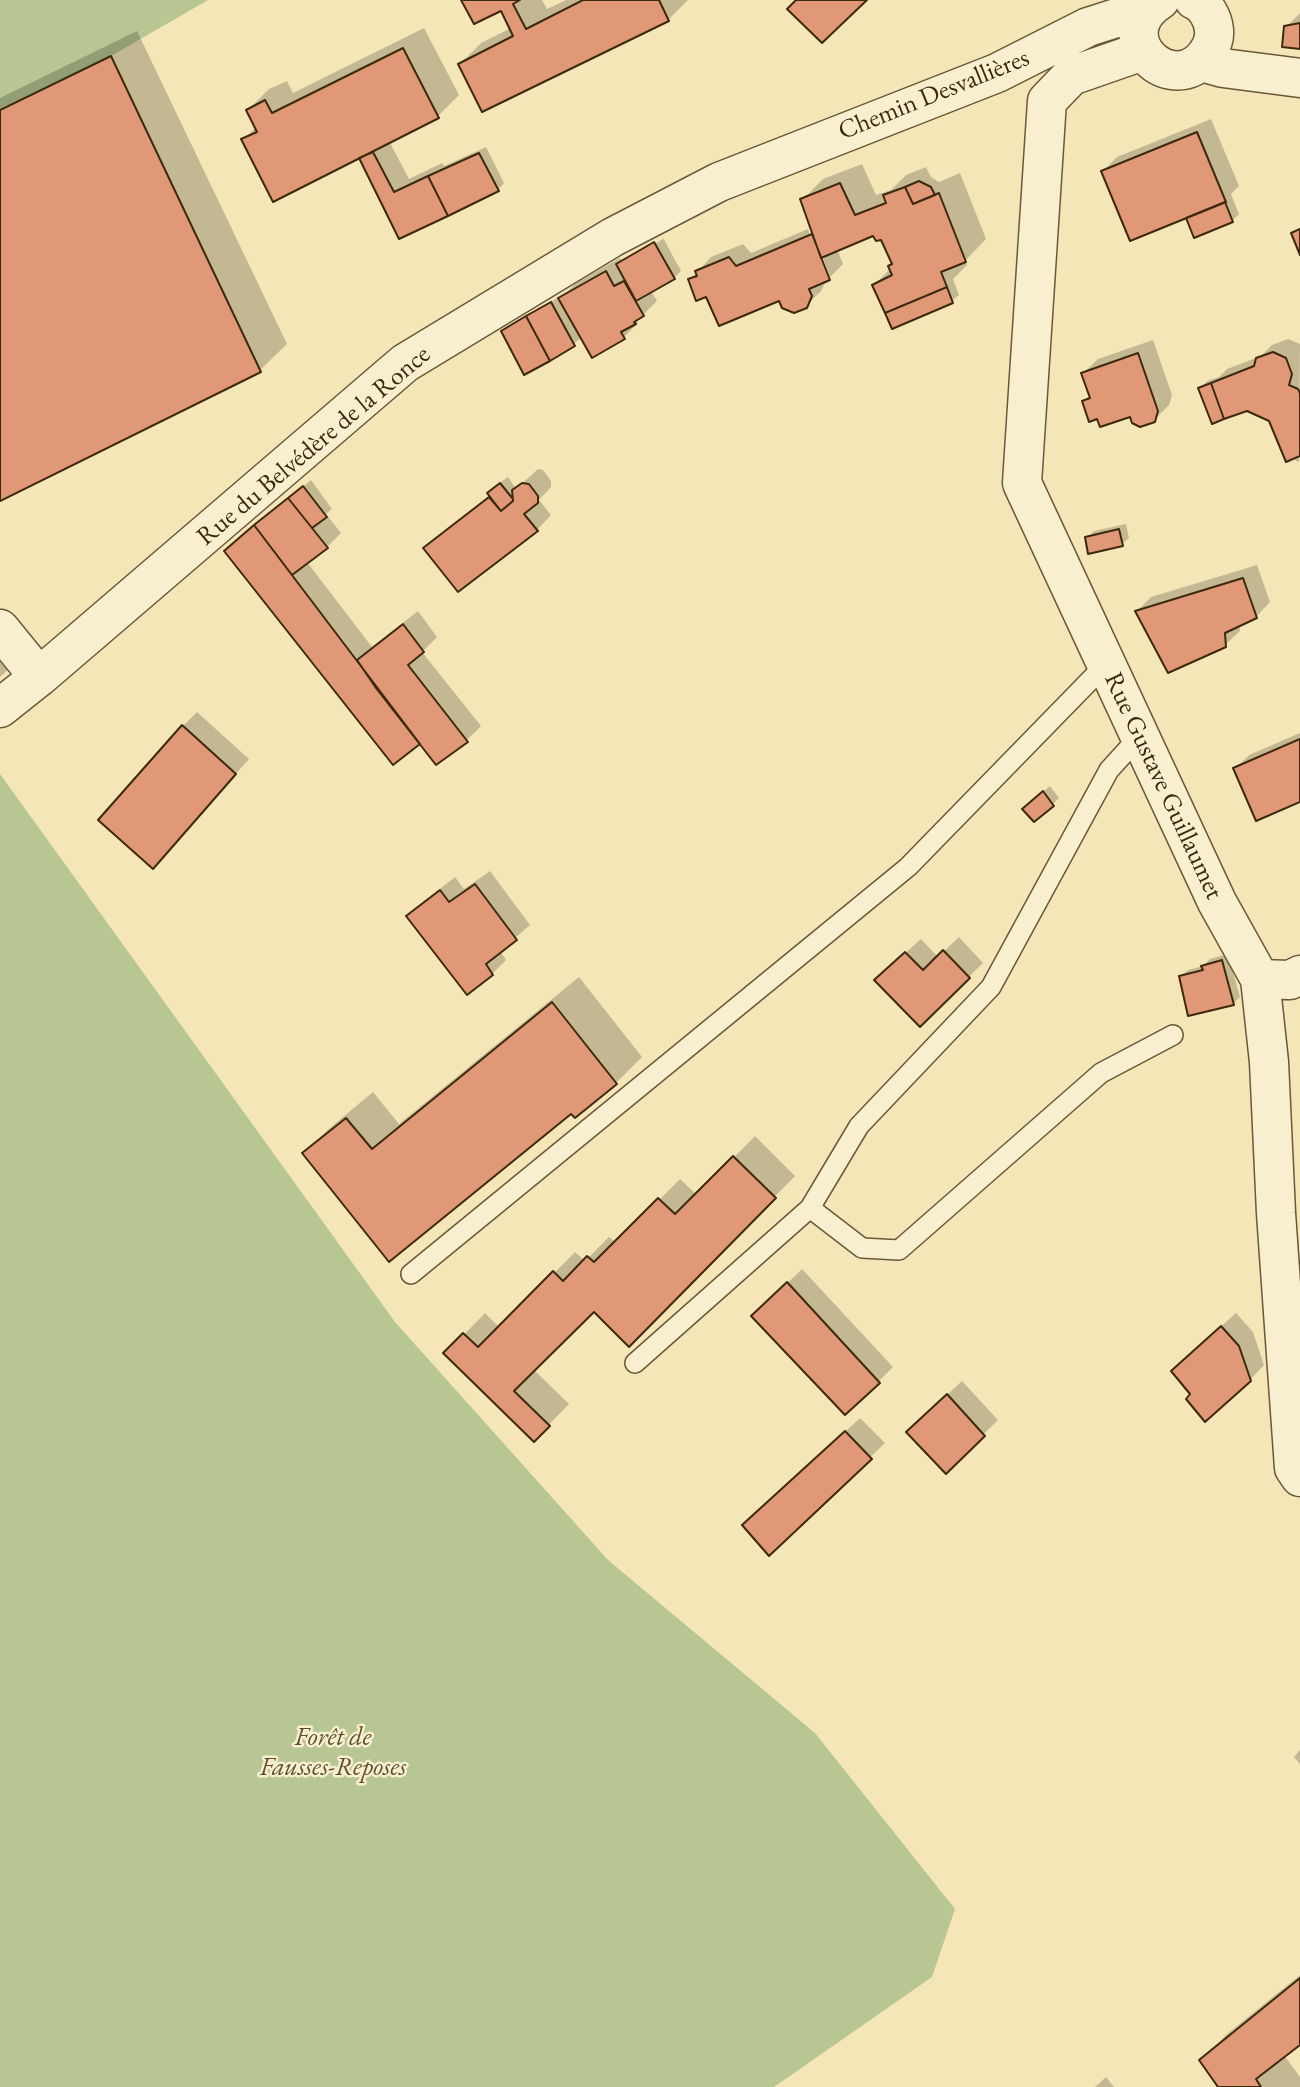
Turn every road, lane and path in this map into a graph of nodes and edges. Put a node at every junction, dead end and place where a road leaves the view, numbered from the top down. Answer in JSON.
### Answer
{"nodes":[{"id":1,"x":1198,"y":1,"type":"edge"},
{"id":2,"x":1154,"y":4,"type":"edge"},
{"id":3,"x":1143,"y":51,"type":"junction"},
{"id":4,"x":1201,"y":62,"type":"junction"},
{"id":5,"x":997,"y":73,"type":"junction"},
{"id":6,"x":1300,"y":78,"type":"edge"},
{"id":7,"x":1047,"y":101,"type":"junction"},
{"id":8,"x":719,"y":182,"type":"joint"},
{"id":9,"x":0,"y":629,"type":"edge"},
{"id":10,"x":1106,"y":664,"type":"junction"},
{"id":11,"x":38,"y":677,"type":"junction"},
{"id":12,"x":0,"y":708,"type":"edge"},
{"id":13,"x":1140,"y":736,"type":"junction"},
{"id":14,"x":1300,"y":975,"type":"edge"},
{"id":15,"x":1260,"y":979,"type":"junction"},
{"id":16,"x":1173,"y":1035,"type":"dead end"},
{"id":17,"x":810,"y":1208,"type":"junction"},
{"id":18,"x":411,"y":1274,"type":"dead end"},
{"id":19,"x":635,"y":1363,"type":"dead end"},
{"id":20,"x":1300,"y":1477,"type":"edge"}],
"edges":[{"from":1,"to":4,"type":"street"},
{"from":2,"to":3,"type":"street"},
{"from":2,"to":5,"type":"street","name":"Chemin Desvallières"},
{"from":3,"to":4,"type":"street"},
{"from":3,"to":7,"type":"street"},
{"from":4,"to":6,"type":"street"},
{"from":5,"to":7,"type":"street"},
{"from":5,"to":8,"type":"street","name":"Chemin Desvallières"},
{"from":7,"to":10,"type":"street","name":"Rue Gustave Guillaumet"},
{"from":8,"to":11,"type":"street","name":"Rue du Belvédère de la Ronce"},
{"from":9,"to":11,"type":"street"},
{"from":10,"to":13,"type":"street","name":"Rue Gustave Guillaumet"},
{"from":10,"to":18,"type":"lane"},
{"from":11,"to":12,"type":"street","name":"Rue du Belvédère de la Ronce"},
{"from":13,"to":15,"type":"street","name":"Rue Gustave Guillaumet"},
{"from":13,"to":17,"type":"lane"},
{"from":14,"to":15,"type":"street"},
{"from":15,"to":20,"type":"street","name":"Rue Gustave Guillaumet"},
{"from":16,"to":17,"type":"lane"},
{"from":17,"to":19,"type":"lane"}]}
